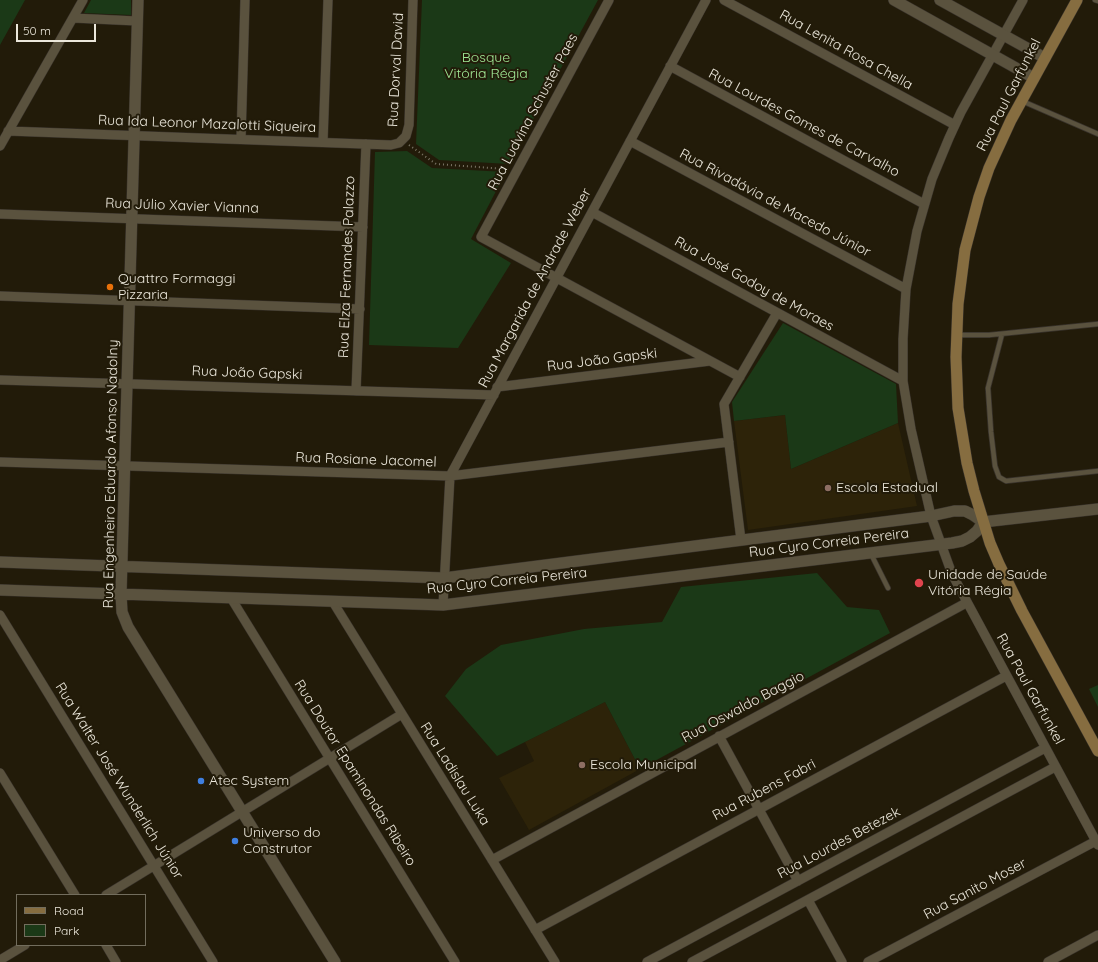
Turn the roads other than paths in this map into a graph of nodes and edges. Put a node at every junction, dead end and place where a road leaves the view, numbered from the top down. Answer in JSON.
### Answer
{"nodes":[{"id":1,"x":83,"y":0,"type":"edge"},
{"id":2,"x":138,"y":0,"type":"edge"},
{"id":3,"x":245,"y":0,"type":"edge"},
{"id":4,"x":328,"y":0,"type":"edge"},
{"id":5,"x":413,"y":0,"type":"edge"},
{"id":6,"x":609,"y":0,"type":"edge"},
{"id":7,"x":706,"y":0,"type":"edge"},
{"id":8,"x":724,"y":0,"type":"edge"},
{"id":9,"x":894,"y":0,"type":"edge"},
{"id":10,"x":940,"y":0,"type":"edge"},
{"id":11,"x":1023,"y":0,"type":"edge"},
{"id":12,"x":1077,"y":0,"type":"edge"},
{"id":13,"x":1095,"y":0,"type":"edge"},
{"id":14,"x":1098,"y":1,"type":"edge"},
{"id":15,"x":73,"y":18,"type":"junction"},
{"id":16,"x":137,"y":21,"type":"junction"},
{"id":17,"x":1004,"y":35,"type":"junction"},
{"id":18,"x":993,"y":55,"type":"junction"},
{"id":19,"x":1045,"y":58,"type":"junction"},
{"id":20,"x":670,"y":66,"type":"junction"},
{"id":21,"x":1034,"y":78,"type":"junction"},
{"id":22,"x":1022,"y":101,"type":"junction"},
{"id":23,"x":955,"y":125,"type":"junction"},
{"id":24,"x":8,"y":131,"type":"junction"},
{"id":25,"x":1098,"y":134,"type":"edge"},
{"id":26,"x":134,"y":136,"type":"junction"},
{"id":27,"x":241,"y":139,"type":"junction"},
{"id":28,"x":403,"y":140,"type":"joint"},
{"id":29,"x":630,"y":141,"type":"junction"},
{"id":30,"x":323,"y":142,"type":"junction"},
{"id":31,"x":366,"y":144,"type":"junction"},
{"id":32,"x":0,"y":146,"type":"edge"},
{"id":33,"x":924,"y":204,"type":"junction"},
{"id":34,"x":592,"y":212,"type":"junction"},
{"id":35,"x":0,"y":214,"type":"edge"},
{"id":36,"x":132,"y":218,"type":"junction"},
{"id":37,"x":363,"y":227,"type":"junction"},
{"id":38,"x":556,"y":278,"type":"junction"},
{"id":39,"x":906,"y":289,"type":"junction"},
{"id":40,"x":0,"y":296,"type":"edge"},
{"id":41,"x":129,"y":300,"type":"junction"},
{"id":42,"x":360,"y":309,"type":"junction"},
{"id":43,"x":778,"y":313,"type":"junction"},
{"id":44,"x":1098,"y":324,"type":"edge"},
{"id":45,"x":1002,"y":334,"type":"junction"},
{"id":46,"x":956,"y":335,"type":"junction"},
{"id":47,"x":711,"y":361,"type":"junction"},
{"id":48,"x":740,"y":377,"type":"junction"},
{"id":49,"x":0,"y":380,"type":"edge"},
{"id":50,"x":903,"y":381,"type":"junction"},
{"id":51,"x":127,"y":384,"type":"junction"},
{"id":52,"x":356,"y":391,"type":"junction"},
{"id":53,"x":496,"y":391,"type":"junction"},
{"id":54,"x":729,"y":442,"type":"junction"},
{"id":55,"x":0,"y":462,"type":"edge"},
{"id":56,"x":124,"y":466,"type":"junction"},
{"id":57,"x":1098,"y":471,"type":"edge"},
{"id":58,"x":450,"y":476,"type":"junction"},
{"id":59,"x":1098,"y":509,"type":"edge"},
{"id":60,"x":931,"y":516,"type":"junction"},
{"id":61,"x":983,"y":522,"type":"junction"},
{"id":62,"x":741,"y":540,"type":"junction"},
{"id":63,"x":940,"y":544,"type":"junction"},
{"id":64,"x":870,"y":552,"type":"junction"},
{"id":65,"x":0,"y":562,"type":"edge"},
{"id":66,"x":122,"y":567,"type":"junction"},
{"id":67,"x":444,"y":578,"type":"junction"},
{"id":68,"x":888,"y":588,"type":"dead end"},
{"id":69,"x":0,"y":590,"type":"edge"},
{"id":70,"x":121,"y":594,"type":"junction"},
{"id":71,"x":231,"y":598,"type":"junction"},
{"id":72,"x":333,"y":602,"type":"junction"},
{"id":73,"x":966,"y":603,"type":"junction"},
{"id":74,"x":443,"y":605,"type":"junction"},
{"id":75,"x":0,"y":615,"type":"edge"},
{"id":76,"x":1006,"y":676,"type":"junction"},
{"id":77,"x":402,"y":714,"type":"junction"},
{"id":78,"x":720,"y":736,"type":"junction"},
{"id":79,"x":1045,"y":748,"type":"junction"},
{"id":80,"x":1098,"y":751,"type":"edge"},
{"id":81,"x":330,"y":758,"type":"junction"},
{"id":82,"x":1055,"y":767,"type":"junction"},
{"id":83,"x":0,"y":773,"type":"edge"},
{"id":84,"x":759,"y":809,"type":"junction"},
{"id":85,"x":242,"y":812,"type":"junction"},
{"id":86,"x":1097,"y":843,"type":"edge"},
{"id":87,"x":492,"y":860,"type":"junction"},
{"id":88,"x":154,"y":866,"type":"junction"},
{"id":89,"x":798,"y":881,"type":"junction"},
{"id":90,"x":74,"y":894,"type":"edge"},
{"id":91,"x":108,"y":894,"type":"edge"},
{"id":92,"x":808,"y":900,"type":"junction"},
{"id":93,"x":535,"y":930,"type":"junction"},
{"id":94,"x":1098,"y":935,"type":"edge"},
{"id":95,"x":23,"y":946,"type":"edge"},
{"id":96,"x":107,"y":946,"type":"edge"},
{"id":97,"x":0,"y":960,"type":"edge"},
{"id":98,"x":116,"y":962,"type":"edge"},
{"id":99,"x":213,"y":962,"type":"edge"},
{"id":100,"x":335,"y":962,"type":"edge"},
{"id":101,"x":456,"y":962,"type":"edge"},
{"id":102,"x":554,"y":962,"type":"edge"},
{"id":103,"x":647,"y":962,"type":"edge"},
{"id":104,"x":692,"y":962,"type":"edge"},
{"id":105,"x":842,"y":962,"type":"edge"},
{"id":106,"x":868,"y":962,"type":"edge"},
{"id":107,"x":1048,"y":962,"type":"edge"}],
"edges":[{"from":1,"to":15,"type":"street"},
{"from":2,"to":16,"type":"street","name":"Rua Engenheiro Eduardo Afonso Nadolny"},
{"from":3,"to":27,"type":"street"},
{"from":4,"to":30,"type":"street"},
{"from":5,"to":28,"type":"street","name":"Rua Dorval David"},
{"from":6,"to":38,"type":"street","name":"Rua Ludvina Schuster Paes"},
{"from":7,"to":20,"type":"street","name":"Rua Margarida de Andrade Weber"},
{"from":8,"to":23,"type":"street","name":"Rua Lenita Rosa Chella"},
{"from":9,"to":18,"type":"street"},
{"from":10,"to":17,"type":"street"},
{"from":11,"to":17,"type":"street","name":"Rua Paul Garfunkel"},
{"from":12,"to":19,"type":"main road","name":"Rua Paul Garfunkel"},
{"from":13,"to":14,"type":"lane"},
{"from":15,"to":16,"type":"street"},
{"from":15,"to":24,"type":"street"},
{"from":16,"to":26,"type":"street","name":"Rua Engenheiro Eduardo Afonso Nadolny"},
{"from":17,"to":18,"type":"street","name":"Rua Paul Garfunkel"},
{"from":17,"to":19,"type":"street"},
{"from":18,"to":21,"type":"street"},
{"from":18,"to":23,"type":"street","name":"Rua Paul Garfunkel"},
{"from":19,"to":21,"type":"main road","name":"Rua Paul Garfunkel"},
{"from":20,"to":29,"type":"street","name":"Rua Margarida de Andrade Weber"},
{"from":20,"to":33,"type":"street","name":"Rua Lourdes Gomes de Carvalho"},
{"from":21,"to":22,"type":"main road","name":"Rua Paul Garfunkel"},
{"from":22,"to":25,"type":"lane"},
{"from":22,"to":46,"type":"main road","name":"Rua Paul Garfunkel"},
{"from":23,"to":33,"type":"street","name":"Rua Paul Garfunkel"},
{"from":24,"to":26,"type":"street","name":"Rua Ida Leonor Mazalotti Siqueira"},
{"from":24,"to":32,"type":"street"},
{"from":26,"to":27,"type":"street","name":"Rua Ida Leonor Mazalotti Siqueira"},
{"from":26,"to":36,"type":"street","name":"Rua Engenheiro Eduardo Afonso Nadolny"},
{"from":27,"to":30,"type":"street","name":"Rua Ida Leonor Mazalotti Siqueira"},
{"from":28,"to":31,"type":"street","name":"Rua Ida Leonor Mazalotti Siqueira"},
{"from":29,"to":34,"type":"street","name":"Rua Margarida de Andrade Weber"},
{"from":29,"to":39,"type":"street","name":"Rua Rivadávia de Macedo Júnior"},
{"from":30,"to":31,"type":"street","name":"Rua Ida Leonor Mazalotti Siqueira"},
{"from":31,"to":37,"type":"street","name":"Rua Elza Fernandes Palazzo"},
{"from":33,"to":39,"type":"street","name":"Rua Paul Garfunkel"},
{"from":34,"to":38,"type":"street","name":"Rua Margarida de Andrade Weber"},
{"from":34,"to":43,"type":"street","name":"Rua José Godoy de Moraes"},
{"from":35,"to":36,"type":"street","name":"Rua Júlio Xavier Vianna"},
{"from":36,"to":37,"type":"street","name":"Rua Júlio Xavier Vianna"},
{"from":36,"to":41,"type":"street","name":"Rua Engenheiro Eduardo Afonso Nadolny"},
{"from":37,"to":42,"type":"street","name":"Rua Elza Fernandes Palazzo"},
{"from":38,"to":47,"type":"street"},
{"from":38,"to":53,"type":"street","name":"Rua Margarida de Andrade Weber"},
{"from":39,"to":50,"type":"street","name":"Rua Paul Garfunkel"},
{"from":40,"to":41,"type":"street"},
{"from":41,"to":42,"type":"street"},
{"from":41,"to":51,"type":"street","name":"Rua Engenheiro Eduardo Afonso Nadolny"},
{"from":42,"to":52,"type":"street","name":"Rua Elza Fernandes Palazzo"},
{"from":43,"to":48,"type":"street"},
{"from":43,"to":50,"type":"street","name":"Rua José Godoy de Moraes"},
{"from":44,"to":45,"type":"lane"},
{"from":45,"to":46,"type":"lane"},
{"from":45,"to":57,"type":"lane"},
{"from":46,"to":61,"type":"main road","name":"Rua Paul Garfunkel"},
{"from":47,"to":48,"type":"street"},
{"from":47,"to":53,"type":"street","name":"Rua João Gapski"},
{"from":48,"to":54,"type":"street"},
{"from":49,"to":51,"type":"street","name":"Rua João Gapski"},
{"from":50,"to":60,"type":"street","name":"Rua Paul Garfunkel"},
{"from":51,"to":52,"type":"street","name":"Rua João Gapski"},
{"from":51,"to":56,"type":"street","name":"Rua Engenheiro Eduardo Afonso Nadolny"},
{"from":52,"to":53,"type":"street","name":"Rua João Gapski"},
{"from":53,"to":58,"type":"street","name":"Rua Margarida de Andrade Weber"},
{"from":54,"to":58,"type":"street","name":"Rua Rosiane Jacomel"},
{"from":54,"to":62,"type":"street"},
{"from":55,"to":56,"type":"street","name":"Rua Rosiane Jacomel"},
{"from":56,"to":58,"type":"street","name":"Rua Rosiane Jacomel"},
{"from":56,"to":66,"type":"street","name":"Rua Engenheiro Eduardo Afonso Nadolny"},
{"from":58,"to":67,"type":"street","name":"Rua Margarida de Andrade Weber"},
{"from":59,"to":61,"type":"street"},
{"from":60,"to":61,"type":"street","name":"Rua Cyro Correia Pereira"},
{"from":60,"to":62,"type":"street","name":"Rua Cyro Correia Pereira"},
{"from":60,"to":63,"type":"street","name":"Rua Paul Garfunkel"},
{"from":61,"to":63,"type":"street","name":"Rua Cyro Correia Pereira"},
{"from":61,"to":80,"type":"main road","name":"Rua Paul Garfunkel"},
{"from":62,"to":67,"type":"street","name":"Rua Cyro Correia Pereira"},
{"from":63,"to":64,"type":"street","name":"Rua Cyro Correia Pereira"},
{"from":63,"to":73,"type":"street","name":"Rua Paul Garfunkel"},
{"from":64,"to":68,"type":"lane"},
{"from":64,"to":74,"type":"street","name":"Rua Cyro Correia Pereira"},
{"from":65,"to":66,"type":"street","name":"Rua Cyro Correia Pereira"},
{"from":66,"to":67,"type":"street","name":"Rua Cyro Correia Pereira"},
{"from":66,"to":70,"type":"street","name":"Rua Engenheiro Eduardo Afonso Nadolny"},
{"from":67,"to":74,"type":"street","name":"Rua Margarida de Andrade Weber"},
{"from":69,"to":70,"type":"street","name":"Rua Cyro Correia Pereira"},
{"from":70,"to":71,"type":"street","name":"Rua Cyro Correia Pereira"},
{"from":70,"to":85,"type":"street","name":"Rua Engenheiro Eduardo Afonso Nadolny"},
{"from":71,"to":72,"type":"street","name":"Rua Cyro Correia Pereira"},
{"from":71,"to":81,"type":"street","name":"Rua Doutor Epaminondas Ribeiro"},
{"from":72,"to":74,"type":"street","name":"Rua Cyro Correia Pereira"},
{"from":72,"to":77,"type":"street","name":"Rua Ladislau Luka"},
{"from":73,"to":76,"type":"street","name":"Rua Paul Garfunkel"},
{"from":73,"to":78,"type":"street","name":"Rua Oswaldo Baggio"},
{"from":75,"to":88,"type":"street","name":"Rua Walter José Wunderlich Júnior"},
{"from":76,"to":79,"type":"street","name":"Rua Paul Garfunkel"},
{"from":76,"to":84,"type":"street","name":"Rua Rubens Fabri"},
{"from":77,"to":81,"type":"street"},
{"from":77,"to":87,"type":"street","name":"Rua Ladislau Luka"},
{"from":78,"to":84,"type":"street"},
{"from":78,"to":87,"type":"street","name":"Rua Oswaldo Baggio"},
{"from":79,"to":82,"type":"street","name":"Rua Paul Garfunkel"},
{"from":79,"to":89,"type":"street","name":"Rua Lourdes Betezek"},
{"from":81,"to":85,"type":"street"},
{"from":81,"to":101,"type":"street","name":"Rua Doutor Epaminondas Ribeiro"},
{"from":82,"to":86,"type":"street","name":"Rua Paul Garfunkel"},
{"from":82,"to":92,"type":"street"},
{"from":83,"to":90,"type":"street"},
{"from":84,"to":89,"type":"street"},
{"from":84,"to":93,"type":"street","name":"Rua Rubens Fabri"},
{"from":85,"to":88,"type":"street"},
{"from":85,"to":100,"type":"street","name":"Rua Engenheiro Eduardo Afonso Nadolny"},
{"from":86,"to":106,"type":"street","name":"Rua Sanito Moser"},
{"from":87,"to":93,"type":"street","name":"Rua Ladislau Luka"},
{"from":88,"to":91,"type":"street"},
{"from":88,"to":99,"type":"street","name":"Rua Walter José Wunderlich Júnior"},
{"from":89,"to":103,"type":"street","name":"Rua Lourdes Betezek"},
{"from":92,"to":104,"type":"street"},
{"from":92,"to":105,"type":"street"},
{"from":93,"to":102,"type":"street","name":"Rua Ladislau Luka"},
{"from":94,"to":107,"type":"street"},
{"from":95,"to":97,"type":"street"},
{"from":96,"to":98,"type":"street"}]}
